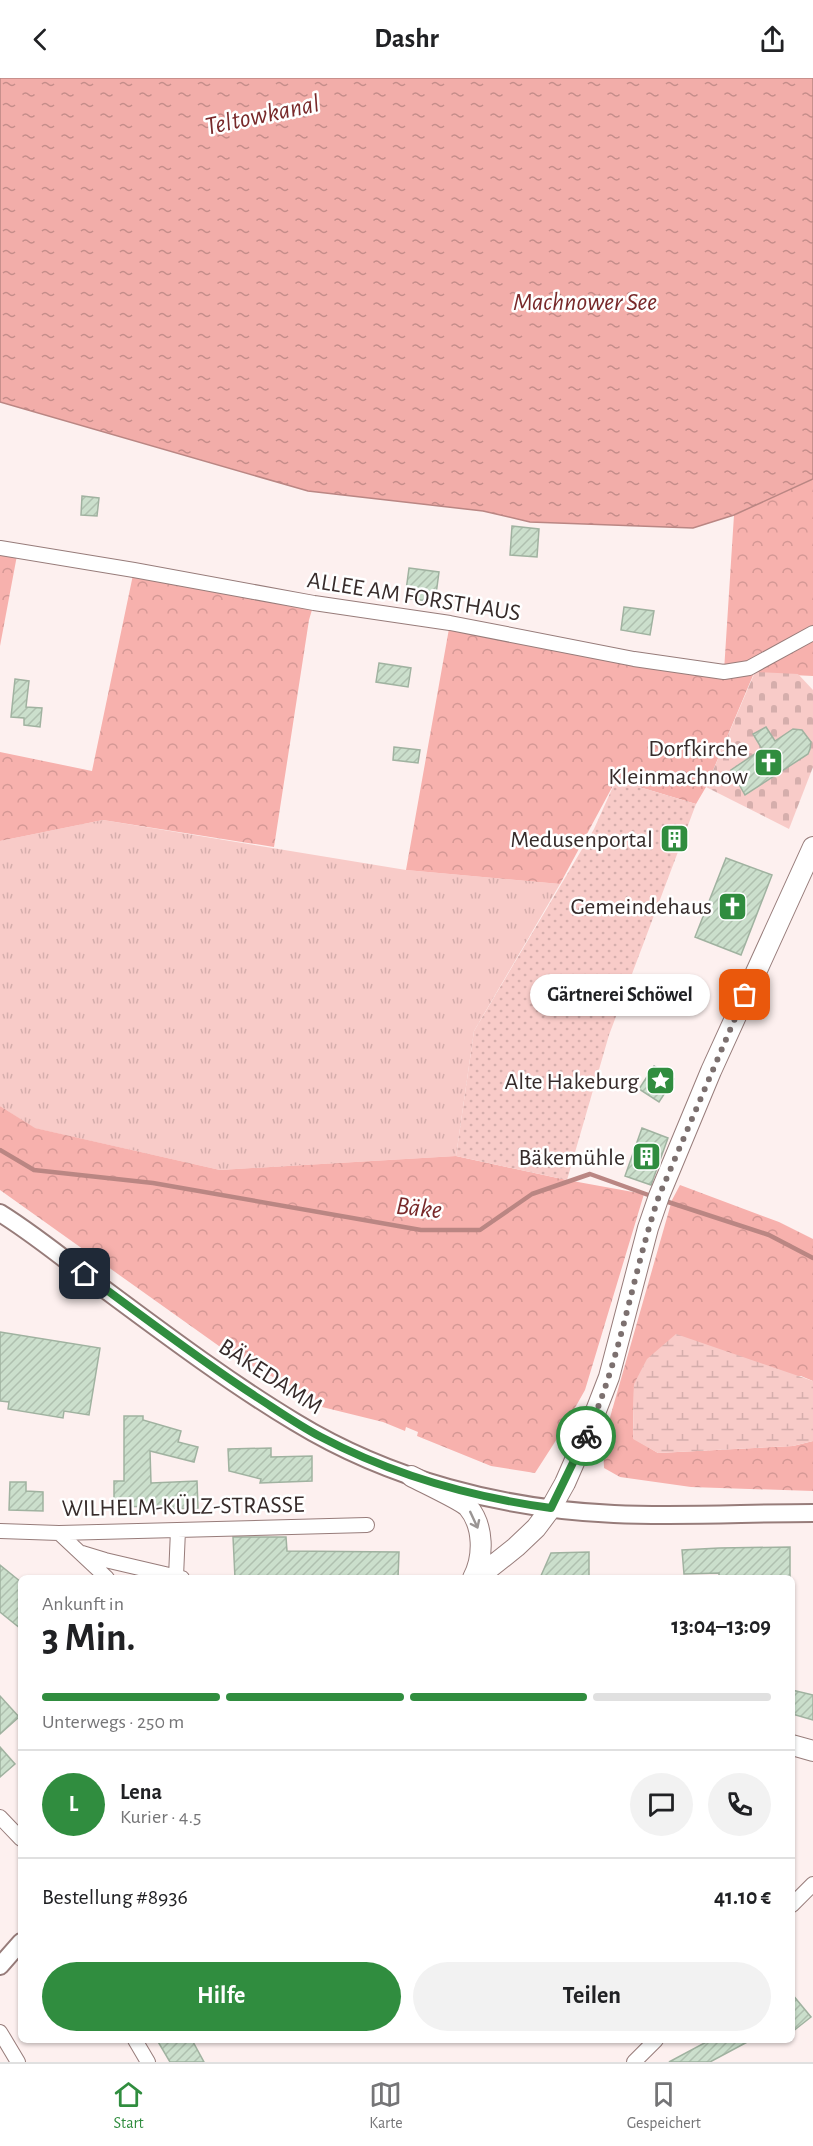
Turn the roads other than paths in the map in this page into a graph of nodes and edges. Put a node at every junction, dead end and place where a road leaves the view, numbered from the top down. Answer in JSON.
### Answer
{"nodes":[{"id":1,"x":0,"y":548,"type":"edge"},
{"id":2,"x":813,"y":633,"type":"edge"},
{"id":3,"x":813,"y":847,"type":"edge"},
{"id":4,"x":0,"y":1213,"type":"edge"},
{"id":5,"x":411,"y":1476,"type":"junction"},
{"id":6,"x":551,"y":1508,"type":"junction"},
{"id":7,"x":813,"y":1513,"type":"edge"},
{"id":8,"x":367,"y":1526,"type":"dead end"},
{"id":9,"x":178,"y":1530,"type":"junction"},
{"id":10,"x":0,"y":1531,"type":"edge"},
{"id":11,"x":59,"y":1533,"type":"junction"},
{"id":12,"x":82,"y":1553,"type":"junction"},
{"id":13,"x":104,"y":1575,"type":"edge"},
{"id":14,"x":170,"y":1575,"type":"edge"},
{"id":15,"x":179,"y":1575,"type":"edge"},
{"id":16,"x":476,"y":1575,"type":"edge"},
{"id":17,"x":479,"y":1575,"type":"edge"},
{"id":18,"x":795,"y":1746,"type":"edge"},
{"id":19,"x":813,"y":1751,"type":"edge"},
{"id":20,"x":0,"y":1817,"type":"edge"},
{"id":21,"x":18,"y":1836,"type":"edge"},
{"id":22,"x":813,"y":1884,"type":"edge"},
{"id":23,"x":795,"y":1902,"type":"edge"},
{"id":24,"x":18,"y":1945,"type":"edge"},
{"id":25,"x":0,"y":1965,"type":"edge"},
{"id":26,"x":0,"y":2032,"type":"edge"},
{"id":27,"x":137,"y":2043,"type":"edge"},
{"id":28,"x":653,"y":2043,"type":"edge"},
{"id":29,"x":18,"y":2062,"type":"edge"},
{"id":30,"x":148,"y":2062,"type":"edge"},
{"id":31,"x":634,"y":2062,"type":"edge"}],
"edges":[{"from":1,"to":2,"type":"street","name":"ALLEE AM FORSTHAUS"},
{"from":3,"to":6,"type":"main road"},
{"from":4,"to":5,"type":"street","name":"BÄKEDAMM"},
{"from":5,"to":6,"type":"street","name":"BÄKEDAMM"},
{"from":5,"to":16,"type":"main road","one_way":true},
{"from":6,"to":7,"type":"street"},
{"from":6,"to":17,"type":"main road"},
{"from":8,"to":9,"type":"street","name":"WILHELM-KÜLZ-STRASSE"},
{"from":9,"to":11,"type":"street","name":"WILHELM-KÜLZ-STRASSE"},
{"from":9,"to":15,"type":"street"},
{"from":10,"to":11,"type":"street","name":"WILHELM-KÜLZ-STRASSE"},
{"from":11,"to":12,"type":"street"},
{"from":12,"to":13,"type":"street","name":"WILHELM-KÜLZ-STRASSE"},
{"from":12,"to":14,"type":"street","name":"WILHELM-KÜLZ-STRASSE"},
{"from":18,"to":19,"type":"main road"},
{"from":20,"to":21,"type":"street"},
{"from":22,"to":23,"type":"street"},
{"from":24,"to":25,"type":"street"},
{"from":26,"to":29,"type":"street"},
{"from":27,"to":30,"type":"street"},
{"from":28,"to":31,"type":"street"}]}
